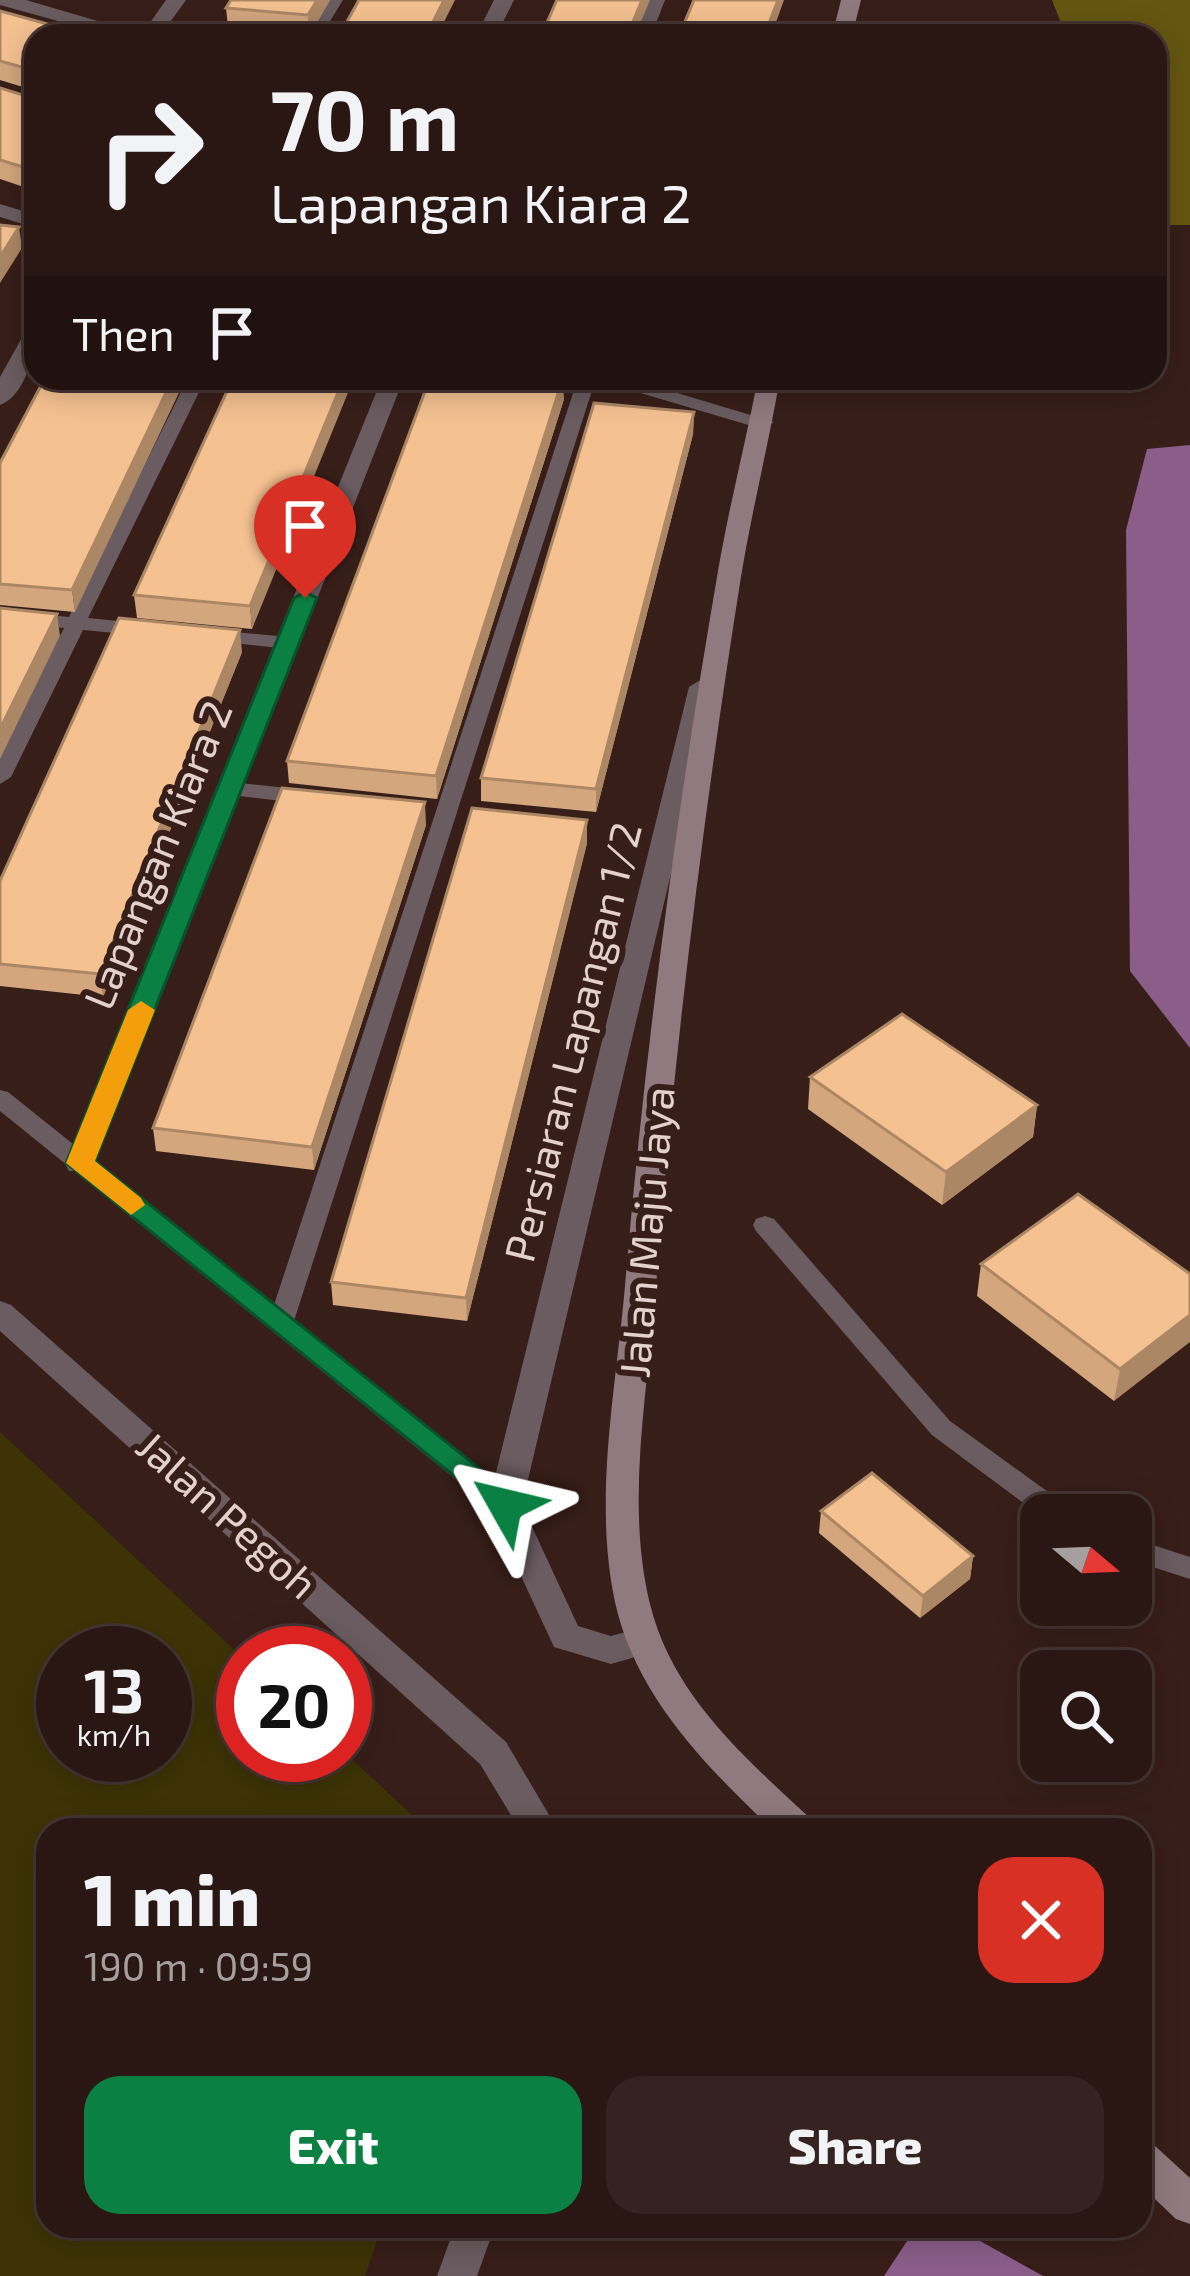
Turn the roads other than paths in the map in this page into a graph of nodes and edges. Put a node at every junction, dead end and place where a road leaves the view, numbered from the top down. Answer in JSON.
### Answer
{"nodes":[{"id":1,"x":11,"y":1,"type":"edge"},
{"id":2,"x":91,"y":24,"type":"edge"},
{"id":3,"x":24,"y":354,"type":"edge"},
{"id":4,"x":191,"y":390,"type":"edge"},
{"id":5,"x":388,"y":390,"type":"edge"},
{"id":6,"x":583,"y":390,"type":"edge"},
{"id":7,"x":645,"y":390,"type":"edge"},
{"id":8,"x":767,"y":390,"type":"edge"},
{"id":9,"x":0,"y":398,"type":"edge"},
{"id":10,"x":762,"y":422,"type":"junction"},
{"id":11,"x":728,"y":579,"type":"junction"},
{"id":12,"x":0,"y":616,"type":"edge"},
{"id":13,"x":75,"y":623,"type":"junction"},
{"id":14,"x":170,"y":632,"type":"edge"},
{"id":15,"x":193,"y":634,"type":"edge"},
{"id":16,"x":288,"y":643,"type":"junction"},
{"id":17,"x":0,"y":777,"type":"edge"},
{"id":18,"x":230,"y":789,"type":"junction"},
{"id":19,"x":338,"y":800,"type":"edge"},
{"id":20,"x":0,"y":1098,"type":"edge"},
{"id":21,"x":80,"y":1163,"type":"junction"},
{"id":22,"x":766,"y":1225,"type":"dead end"},
{"id":23,"x":0,"y":1312,"type":"edge"},
{"id":24,"x":280,"y":1326,"type":"junction"},
{"id":25,"x":1030,"y":1494,"type":"edge"},
{"id":26,"x":505,"y":1505,"type":"junction"},
{"id":27,"x":1152,"y":1556,"type":"edge"},
{"id":28,"x":1190,"y":1568,"type":"edge"},
{"id":29,"x":644,"y":1641,"type":"junction"},
{"id":30,"x":533,"y":1818,"type":"edge"},
{"id":31,"x":785,"y":1818,"type":"edge"},
{"id":32,"x":1152,"y":2170,"type":"edge"},
{"id":33,"x":1190,"y":2206,"type":"edge"},
{"id":34,"x":471,"y":2238,"type":"edge"},
{"id":35,"x":457,"y":2276,"type":"edge"}],
"edges":[{"from":1,"to":2,"type":"street"},
{"from":3,"to":9,"type":"street"},
{"from":4,"to":13,"type":"lane"},
{"from":5,"to":16,"type":"street","name":"Lapangan Kiara 2"},
{"from":6,"to":24,"type":"lane"},
{"from":7,"to":10,"type":"street"},
{"from":8,"to":10,"type":"street","name":"Persiaran Lapangan 1/2"},
{"from":10,"to":11,"type":"street","name":"Persiaran Lapangan 1/2"},
{"from":11,"to":26,"type":"street","name":"Persiaran Lapangan 1/2"},
{"from":11,"to":29,"type":"street","name":"Jalan Maju Jaya"},
{"from":12,"to":13,"type":"lane"},
{"from":13,"to":14,"type":"lane"},
{"from":13,"to":17,"type":"lane"},
{"from":15,"to":16,"type":"lane"},
{"from":16,"to":18,"type":"street","name":"Lapangan Kiara 2"},
{"from":18,"to":19,"type":"lane"},
{"from":18,"to":21,"type":"street","name":"Lapangan Kiara 2"},
{"from":20,"to":21,"type":"lane"},
{"from":21,"to":24,"type":"lane"},
{"from":22,"to":25,"type":"lane"},
{"from":23,"to":30,"type":"street","name":"Jalan Pegoh"},
{"from":24,"to":26,"type":"lane"},
{"from":26,"to":29,"type":"street"},
{"from":27,"to":28,"type":"lane"},
{"from":29,"to":31,"type":"street","name":"Jalan Maju Jaya"},
{"from":32,"to":33,"type":"street"},
{"from":34,"to":35,"type":"street"}]}
